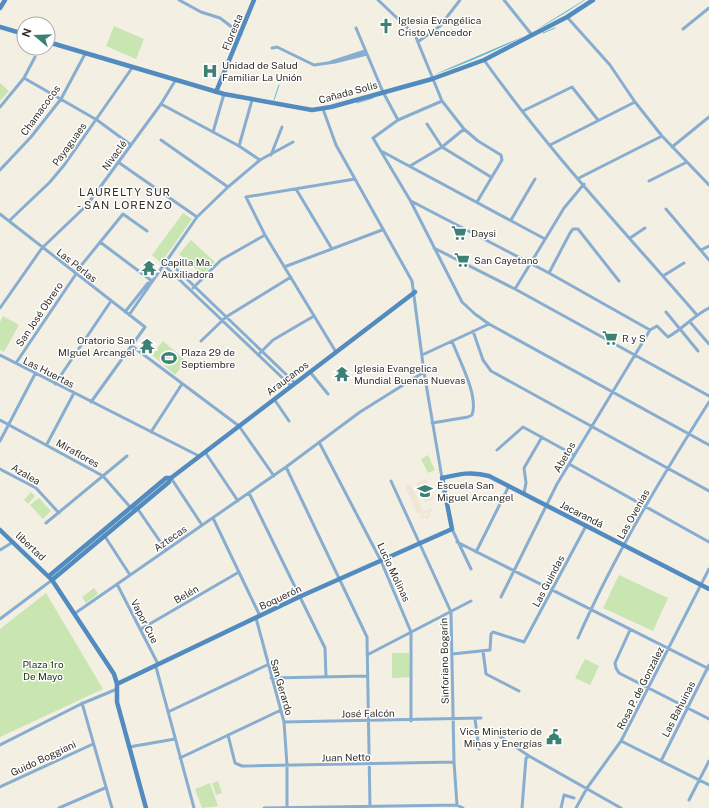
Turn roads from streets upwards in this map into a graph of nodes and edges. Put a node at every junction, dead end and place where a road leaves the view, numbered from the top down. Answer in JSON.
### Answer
{"nodes":[{"id":1,"x":5,"y":0,"type":"edge"},
{"id":2,"x":178,"y":0,"type":"edge"},
{"id":3,"x":254,"y":0,"type":"edge"},
{"id":4,"x":378,"y":0,"type":"edge"},
{"id":5,"x":504,"y":0,"type":"edge"},
{"id":6,"x":593,"y":0,"type":"edge"},
{"id":7,"x":458,"y":1,"type":"edge"},
{"id":8,"x":0,"y":8,"type":"edge"},
{"id":9,"x":709,"y":8,"type":"edge"},
{"id":10,"x":567,"y":17,"type":"junction"},
{"id":11,"x":0,"y":27,"type":"edge"},
{"id":12,"x":356,"y":28,"type":"dead end"},
{"id":13,"x":683,"y":29,"type":"dead end"},
{"id":14,"x":16,"y":32,"type":"edge"},
{"id":15,"x":241,"y":34,"type":"junction"},
{"id":16,"x":532,"y":35,"type":"junction"},
{"id":17,"x":418,"y":41,"type":"junction"},
{"id":18,"x":56,"y":45,"type":"edge"},
{"id":19,"x":272,"y":48,"type":"dead end"},
{"id":20,"x":366,"y":52,"type":"junction"},
{"id":21,"x":85,"y":54,"type":"junction"},
{"id":22,"x":35,"y":57,"type":"dead end"},
{"id":23,"x":484,"y":60,"type":"junction"},
{"id":24,"x":132,"y":68,"type":"junction"},
{"id":25,"x":24,"y":78,"type":"junction"},
{"id":26,"x":432,"y":79,"type":"junction"},
{"id":27,"x":175,"y":81,"type":"junction"},
{"id":28,"x":216,"y":92,"type":"junction"},
{"id":29,"x":383,"y":92,"type":"junction"},
{"id":30,"x":224,"y":94,"type":"junction"},
{"id":31,"x":61,"y":99,"type":"junction"},
{"id":32,"x":252,"y":100,"type":"junction"},
{"id":33,"x":442,"y":101,"type":"junction"},
{"id":34,"x":635,"y":102,"type":"junction"},
{"id":35,"x":161,"y":104,"type":"junction"},
{"id":36,"x":0,"y":106,"type":"edge"},
{"id":37,"x":323,"y":109,"type":"junction"},
{"id":38,"x":523,"y":111,"type":"junction"},
{"id":39,"x":709,"y":117,"type":"edge"},
{"id":40,"x":96,"y":120,"type":"junction"},
{"id":41,"x":398,"y":120,"type":"junction"},
{"id":42,"x":598,"y":120,"type":"junction"},
{"id":43,"x":427,"y":124,"type":"dead end"},
{"id":44,"x":282,"y":127,"type":"dead end"},
{"id":45,"x":464,"y":129,"type":"junction"},
{"id":46,"x":213,"y":132,"type":"junction"},
{"id":47,"x":662,"y":136,"type":"junction"},
{"id":48,"x":161,"y":140,"type":"dead end"},
{"id":49,"x":293,"y":142,"type":"dead end"},
{"id":50,"x":131,"y":144,"type":"junction"},
{"id":51,"x":550,"y":145,"type":"junction"},
{"id":52,"x":239,"y":146,"type":"junction"},
{"id":53,"x":442,"y":147,"type":"junction"},
{"id":54,"x":672,"y":147,"type":"junction"},
{"id":55,"x":382,"y":152,"type":"junction"},
{"id":56,"x":271,"y":155,"type":"junction"},
{"id":57,"x":260,"y":160,"type":"junction"},
{"id":58,"x":118,"y":162,"type":"junction"},
{"id":59,"x":687,"y":162,"type":"junction"},
{"id":60,"x":410,"y":166,"type":"junction"},
{"id":61,"x":0,"y":170,"type":"edge"},
{"id":62,"x":491,"y":177,"type":"junction"},
{"id":63,"x":579,"y":178,"type":"junction"},
{"id":64,"x":355,"y":179,"type":"junction"},
{"id":65,"x":535,"y":179,"type":"dead end"},
{"id":66,"x":649,"y":181,"type":"dead end"},
{"id":67,"x":584,"y":184,"type":"junction"},
{"id":68,"x":709,"y":185,"type":"edge"},
{"id":69,"x":228,"y":187,"type":"junction"},
{"id":70,"x":296,"y":189,"type":"junction"},
{"id":71,"x":410,"y":200,"type":"junction"},
{"id":72,"x":477,"y":202,"type":"junction"},
{"id":73,"x":666,"y":209,"type":"dead end"},
{"id":74,"x":0,"y":214,"type":"edge"},
{"id":75,"x":197,"y":217,"type":"junction"},
{"id":76,"x":511,"y":220,"type":"junction"},
{"id":77,"x":9,"y":221,"type":"junction"},
{"id":78,"x":645,"y":228,"type":"dead end"},
{"id":79,"x":382,"y":230,"type":"junction"},
{"id":80,"x":147,"y":231,"type":"dead end"},
{"id":81,"x":265,"y":235,"type":"junction"},
{"id":82,"x":545,"y":238,"type":"junction"},
{"id":83,"x":630,"y":238,"type":"junction"},
{"id":84,"x":100,"y":242,"type":"junction"},
{"id":85,"x":709,"y":246,"type":"edge"},
{"id":86,"x":42,"y":248,"type":"junction"},
{"id":87,"x":434,"y":248,"type":"junction"},
{"id":88,"x":332,"y":249,"type":"junction"},
{"id":89,"x":701,"y":250,"type":"junction"},
{"id":90,"x":166,"y":260,"type":"junction"},
{"id":91,"x":709,"y":260,"type":"edge"},
{"id":92,"x":530,"y":263,"type":"junction"},
{"id":93,"x":684,"y":263,"type":"dead end"},
{"id":94,"x":164,"y":265,"type":"junction"},
{"id":95,"x":284,"y":267,"type":"junction"},
{"id":96,"x":75,"y":273,"type":"junction"},
{"id":97,"x":549,"y":273,"type":"junction"},
{"id":98,"x":663,"y":276,"type":"junction"},
{"id":99,"x":291,"y":277,"type":"junction"},
{"id":100,"x":619,"y":281,"type":"dead end"},
{"id":101,"x":152,"y":282,"type":"junction"},
{"id":102,"x":195,"y":287,"type":"junction"},
{"id":103,"x":515,"y":289,"type":"junction"},
{"id":104,"x":191,"y":291,"type":"junction"},
{"id":105,"x":415,"y":292,"type":"junction"},
{"id":106,"x":111,"y":301,"type":"junction"},
{"id":107,"x":0,"y":308,"type":"edge"},
{"id":108,"x":709,"y":308,"type":"edge"},
{"id":109,"x":125,"y":312,"type":"junction"},
{"id":110,"x":666,"y":312,"type":"dead end"},
{"id":111,"x":696,"y":314,"type":"junction"},
{"id":112,"x":129,"y":315,"type":"junction"},
{"id":113,"x":314,"y":316,"type":"junction"},
{"id":114,"x":226,"y":317,"type":"junction"},
{"id":115,"x":222,"y":320,"type":"junction"},
{"id":116,"x":690,"y":322,"type":"junction"},
{"id":117,"x":490,"y":324,"type":"junction"},
{"id":118,"x":650,"y":330,"type":"junction"},
{"id":119,"x":680,"y":330,"type":"junction"},
{"id":120,"x":473,"y":331,"type":"junction"},
{"id":121,"x":200,"y":341,"type":"dead end"},
{"id":122,"x":452,"y":341,"type":"junction"},
{"id":123,"x":709,"y":344,"type":"edge"},
{"id":124,"x":132,"y":346,"type":"junction"},
{"id":125,"x":262,"y":351,"type":"junction"},
{"id":126,"x":698,"y":351,"type":"dead end"},
{"id":127,"x":336,"y":352,"type":"junction"},
{"id":128,"x":634,"y":354,"type":"junction"},
{"id":129,"x":0,"y":355,"type":"edge"},
{"id":130,"x":258,"y":355,"type":"junction"},
{"id":131,"x":422,"y":355,"type":"junction"},
{"id":132,"x":16,"y":364,"type":"junction"},
{"id":133,"x":310,"y":372,"type":"junction"},
{"id":134,"x":424,"y":372,"type":"junction"},
{"id":135,"x":35,"y":374,"type":"junction"},
{"id":136,"x":55,"y":384,"type":"junction"},
{"id":137,"x":182,"y":384,"type":"junction"},
{"id":138,"x":293,"y":385,"type":"junction"},
{"id":139,"x":612,"y":392,"type":"junction"},
{"id":140,"x":74,"y":393,"type":"junction"},
{"id":141,"x":328,"y":394,"type":"dead end"},
{"id":142,"x":709,"y":396,"type":"edge"},
{"id":143,"x":274,"y":399,"type":"junction"},
{"id":144,"x":91,"y":402,"type":"junction"},
{"id":145,"x":709,"y":402,"type":"edge"},
{"id":146,"x":0,"y":420,"type":"edge"},
{"id":147,"x":289,"y":421,"type":"dead end"},
{"id":148,"x":432,"y":423,"type":"junction"},
{"id":149,"x":9,"y":424,"type":"junction"},
{"id":150,"x":239,"y":426,"type":"junction"},
{"id":151,"x":591,"y":426,"type":"junction"},
{"id":152,"x":151,"y":432,"type":"junction"},
{"id":153,"x":689,"y":434,"type":"junction"},
{"id":154,"x":542,"y":437,"type":"junction"},
{"id":155,"x":0,"y":441,"type":"edge"},
{"id":156,"x":319,"y":442,"type":"junction"},
{"id":157,"x":47,"y":444,"type":"junction"},
{"id":158,"x":709,"y":445,"type":"edge"},
{"id":159,"x":497,"y":450,"type":"dead end"},
{"id":160,"x":205,"y":452,"type":"junction"},
{"id":161,"x":574,"y":454,"type":"junction"},
{"id":162,"x":127,"y":456,"type":"dead end"},
{"id":163,"x":199,"y":456,"type":"junction"},
{"id":164,"x":569,"y":464,"type":"junction"},
{"id":165,"x":286,"y":468,"type":"junction"},
{"id":166,"x":668,"y":468,"type":"junction"},
{"id":167,"x":0,"y":469,"type":"edge"},
{"id":168,"x":103,"y":476,"type":"junction"},
{"id":169,"x":274,"y":476,"type":"junction"},
{"id":170,"x":170,"y":478,"type":"junction"},
{"id":171,"x":442,"y":478,"type":"junction"},
{"id":172,"x":391,"y":481,"type":"dead end"},
{"id":173,"x":509,"y":486,"type":"junction"},
{"id":174,"x":709,"y":491,"type":"edge"},
{"id":175,"x":249,"y":493,"type":"junction"},
{"id":176,"x":524,"y":493,"type":"junction"},
{"id":177,"x":238,"y":501,"type":"junction"},
{"id":178,"x":547,"y":506,"type":"junction"},
{"id":179,"x":646,"y":506,"type":"junction"},
{"id":180,"x":131,"y":508,"type":"junction"},
{"id":181,"x":137,"y":508,"type":"junction"},
{"id":182,"x":59,"y":513,"type":"junction"},
{"id":183,"x":213,"y":518,"type":"junction"},
{"id":184,"x":46,"y":523,"type":"dead end"},
{"id":185,"x":202,"y":525,"type":"junction"},
{"id":186,"x":586,"y":526,"type":"junction"},
{"id":187,"x":452,"y":529,"type":"junction"},
{"id":188,"x":0,"y":530,"type":"edge"},
{"id":189,"x":103,"y":534,"type":"junction"},
{"id":190,"x":14,"y":542,"type":"junction"},
{"id":191,"x":457,"y":542,"type":"junction"},
{"id":192,"x":709,"y":542,"type":"edge"},
{"id":193,"x":419,"y":544,"type":"junction"},
{"id":194,"x":625,"y":546,"type":"junction"},
{"id":195,"x":0,"y":550,"type":"edge"},
{"id":196,"x":166,"y":550,"type":"junction"},
{"id":197,"x":476,"y":552,"type":"junction"},
{"id":198,"x":381,"y":561,"type":"junction"},
{"id":199,"x":471,"y":569,"type":"dead end"},
{"id":200,"x":709,"y":569,"type":"edge"},
{"id":201,"x":513,"y":571,"type":"junction"},
{"id":202,"x":239,"y":572,"type":"junction"},
{"id":203,"x":130,"y":575,"type":"junction"},
{"id":204,"x":50,"y":578,"type":"junction"},
{"id":205,"x":341,"y":579,"type":"junction"},
{"id":206,"x":117,"y":584,"type":"junction"},
{"id":207,"x":701,"y":585,"type":"junction"},
{"id":208,"x":709,"y":589,"type":"edge"},
{"id":209,"x":553,"y":590,"type":"junction"},
{"id":210,"x":501,"y":596,"type":"dead end"},
{"id":211,"x":299,"y":597,"type":"junction"},
{"id":212,"x":471,"y":601,"type":"dead end"},
{"id":213,"x":590,"y":610,"type":"junction"},
{"id":214,"x":451,"y":612,"type":"junction"},
{"id":215,"x":74,"y":614,"type":"junction"},
{"id":216,"x":258,"y":617,"type":"junction"},
{"id":217,"x":0,"y":619,"type":"edge"},
{"id":218,"x":141,"y":629,"type":"junction"},
{"id":219,"x":630,"y":630,"type":"junction"},
{"id":220,"x":411,"y":632,"type":"junction"},
{"id":221,"x":578,"y":638,"type":"dead end"},
{"id":222,"x":669,"y":649,"type":"junction"},
{"id":223,"x":483,"y":651,"type":"junction"},
{"id":224,"x":452,"y":654,"type":"junction"},
{"id":225,"x":367,"y":655,"type":"junction"},
{"id":226,"x":267,"y":665,"type":"junction"},
{"id":227,"x":157,"y":666,"type":"junction"},
{"id":228,"x":708,"y":667,"type":"edge"},
{"id":229,"x":367,"y":676,"type":"junction"},
{"id":230,"x":326,"y":677,"type":"junction"},
{"id":231,"x":271,"y":678,"type":"junction"},
{"id":232,"x":117,"y":686,"type":"junction"},
{"id":233,"x":649,"y":689,"type":"junction"},
{"id":234,"x":519,"y":691,"type":"dead end"},
{"id":235,"x":82,"y":703,"type":"junction"},
{"id":236,"x":688,"y":708,"type":"junction"},
{"id":237,"x":281,"y":710,"type":"junction"},
{"id":238,"x":168,"y":712,"type":"junction"},
{"id":239,"x":453,"y":718,"type":"junction"},
{"id":240,"x":481,"y":718,"type":"dead end"},
{"id":241,"x":475,"y":719,"type":"junction"},
{"id":242,"x":709,"y":719,"type":"edge"},
{"id":243,"x":369,"y":721,"type":"junction"},
{"id":244,"x":411,"y":721,"type":"junction"},
{"id":245,"x":284,"y":722,"type":"junction"},
{"id":246,"x":495,"y":734,"type":"dead end"},
{"id":247,"x":228,"y":735,"type":"junction"},
{"id":248,"x":175,"y":739,"type":"junction"},
{"id":249,"x":621,"y":741,"type":"junction"},
{"id":250,"x":93,"y":744,"type":"junction"},
{"id":251,"x":0,"y":745,"type":"edge"},
{"id":252,"x":129,"y":747,"type":"junction"},
{"id":253,"x":479,"y":749,"type":"dead end"},
{"id":254,"x":529,"y":756,"type":"junction"},
{"id":255,"x":180,"y":758,"type":"junction"},
{"id":256,"x":709,"y":760,"type":"edge"},
{"id":257,"x":661,"y":761,"type":"junction"},
{"id":258,"x":454,"y":762,"type":"junction"},
{"id":259,"x":369,"y":764,"type":"junction"},
{"id":260,"x":287,"y":765,"type":"junction"},
{"id":261,"x":699,"y":780,"type":"junction"},
{"id":262,"x":709,"y":785,"type":"edge"},
{"id":263,"x":0,"y":787,"type":"edge"},
{"id":264,"x":105,"y":788,"type":"junction"},
{"id":265,"x":586,"y":788,"type":"junction"},
{"id":266,"x":574,"y":798,"type":"dead end"},
{"id":267,"x":689,"y":800,"type":"dead end"},
{"id":268,"x":457,"y":805,"type":"junction"},
{"id":269,"x":370,"y":807,"type":"edge"},
{"id":270,"x":395,"y":807,"type":"edge"},
{"id":271,"x":59,"y":808,"type":"edge"},
{"id":272,"x":112,"y":808,"type":"edge"},
{"id":273,"x":146,"y":808,"type":"edge"},
{"id":274,"x":194,"y":808,"type":"edge"},
{"id":275,"x":264,"y":808,"type":"edge"},
{"id":276,"x":287,"y":808,"type":"edge"},
{"id":277,"x":463,"y":808,"type":"edge"},
{"id":278,"x":522,"y":808,"type":"edge"},
{"id":279,"x":561,"y":808,"type":"edge"},
{"id":280,"x":576,"y":808,"type":"edge"},
{"id":281,"x":621,"y":808,"type":"edge"}],
"edges":[{"from":1,"to":8,"type":"street"},
{"from":2,"to":15,"type":"street"},
{"from":3,"to":15,"type":"street","name":"Floresta"},
{"from":4,"to":17,"type":"street"},
{"from":5,"to":16,"type":"street"},
{"from":6,"to":10,"type":"street","name":"Cañada Solis"},
{"from":7,"to":17,"type":"street"},
{"from":9,"to":13,"type":"street"},
{"from":10,"to":16,"type":"street","name":"Cañada Solis"},
{"from":10,"to":34,"type":"street"},
{"from":11,"to":14,"type":"street"},
{"from":12,"to":20,"type":"street"},
{"from":15,"to":28,"type":"street","name":"Floresta"},
{"from":16,"to":23,"type":"street","name":"Cañada Solis"},
{"from":17,"to":26,"type":"street"},
{"from":18,"to":21,"type":"street","name":"Cañada Solis"},
{"from":19,"to":20,"type":"street"},
{"from":20,"to":29,"type":"street"},
{"from":21,"to":24,"type":"street","name":"Cañada Solis"},
{"from":21,"to":31,"type":"street","name":"Chamacocos"},
{"from":22,"to":25,"type":"street"},
{"from":23,"to":26,"type":"street","name":"Cañada Solis"},
{"from":23,"to":38,"type":"street"},
{"from":24,"to":27,"type":"street","name":"Cañada Solis"},
{"from":24,"to":40,"type":"street","name":"Payaguaes"},
{"from":25,"to":31,"type":"street"},
{"from":25,"to":36,"type":"street"},
{"from":26,"to":29,"type":"street","name":"Cañada Solis"},
{"from":26,"to":33,"type":"street"},
{"from":27,"to":28,"type":"street","name":"Cañada Solis"},
{"from":27,"to":35,"type":"street","name":"Nivaclé"},
{"from":28,"to":30,"type":"street","name":"Cañada Solis"},
{"from":29,"to":37,"type":"street","name":"Cañada Solis"},
{"from":29,"to":41,"type":"street"},
{"from":30,"to":32,"type":"street","name":"Cañada Solis"},
{"from":30,"to":46,"type":"street"},
{"from":31,"to":40,"type":"street"},
{"from":31,"to":61,"type":"street","name":"Chamacocos"},
{"from":32,"to":37,"type":"street","name":"Cañada Solis"},
{"from":32,"to":52,"type":"street"},
{"from":33,"to":41,"type":"street"},
{"from":33,"to":45,"type":"street"},
{"from":34,"to":42,"type":"street"},
{"from":34,"to":47,"type":"street"},
{"from":35,"to":46,"type":"street"},
{"from":35,"to":50,"type":"street","name":"Nivaclé"},
{"from":37,"to":64,"type":"street"},
{"from":38,"to":42,"type":"street"},
{"from":38,"to":51,"type":"street"},
{"from":39,"to":54,"type":"street"},
{"from":40,"to":50,"type":"street"},
{"from":40,"to":77,"type":"street","name":"Payaguaes"},
{"from":41,"to":55,"type":"street"},
{"from":42,"to":51,"type":"street"},
{"from":43,"to":53,"type":"street"},
{"from":44,"to":56,"type":"street"},
{"from":45,"to":53,"type":"street"},
{"from":45,"to":62,"type":"street"},
{"from":46,"to":52,"type":"street"},
{"from":47,"to":54,"type":"street"},
{"from":47,"to":63,"type":"street"},
{"from":48,"to":69,"type":"street"},
{"from":49,"to":56,"type":"street"},
{"from":50,"to":58,"type":"street","name":"Nivaclé"},
{"from":51,"to":63,"type":"street"},
{"from":52,"to":57,"type":"street"},
{"from":53,"to":60,"type":"street"},
{"from":53,"to":62,"type":"street"},
{"from":54,"to":59,"type":"street"},
{"from":55,"to":60,"type":"street"},
{"from":55,"to":71,"type":"street"},
{"from":56,"to":57,"type":"street"},
{"from":57,"to":69,"type":"street"},
{"from":58,"to":75,"type":"street"},
{"from":58,"to":86,"type":"street","name":"Nivaclé"},
{"from":59,"to":66,"type":"street"},
{"from":59,"to":68,"type":"street"},
{"from":60,"to":72,"type":"street"},
{"from":62,"to":72,"type":"street"},
{"from":63,"to":67,"type":"street"},
{"from":64,"to":70,"type":"street"},
{"from":64,"to":79,"type":"street"},
{"from":65,"to":76,"type":"street"},
{"from":67,"to":82,"type":"street"},
{"from":67,"to":83,"type":"street"},
{"from":69,"to":75,"type":"street"},
{"from":70,"to":81,"type":"street"},
{"from":70,"to":88,"type":"street"},
{"from":71,"to":87,"type":"street"},
{"from":71,"to":92,"type":"street"},
{"from":72,"to":76,"type":"street"},
{"from":73,"to":89,"type":"street"},
{"from":74,"to":77,"type":"street","name":"Las Perlas"},
{"from":75,"to":90,"type":"street"},
{"from":76,"to":82,"type":"street"},
{"from":77,"to":86,"type":"street","name":"Las Perlas"},
{"from":78,"to":83,"type":"street"},
{"from":79,"to":88,"type":"street"},
{"from":79,"to":105,"type":"street"},
{"from":80,"to":84,"type":"street","name":"San José Obrero"},
{"from":81,"to":95,"type":"street"},
{"from":81,"to":102,"type":"street"},
{"from":82,"to":92,"type":"street"},
{"from":83,"to":98,"type":"street"},
{"from":84,"to":96,"type":"street","name":"San José Obrero"},
{"from":84,"to":101,"type":"street"},
{"from":85,"to":89,"type":"street"},
{"from":86,"to":96,"type":"street","name":"Las Perlas"},
{"from":86,"to":107,"type":"street","name":"Nivaclé"},
{"from":87,"to":103,"type":"street"},
{"from":87,"to":117,"type":"street"},
{"from":88,"to":95,"type":"street"},
{"from":89,"to":91,"type":"street"},
{"from":90,"to":94,"type":"street"},
{"from":90,"to":102,"type":"street"},
{"from":92,"to":97,"type":"street"},
{"from":92,"to":103,"type":"street"},
{"from":93,"to":98,"type":"street"},
{"from":94,"to":101,"type":"street"},
{"from":94,"to":104,"type":"street"},
{"from":95,"to":99,"type":"street"},
{"from":96,"to":106,"type":"street","name":"Las Perlas"},
{"from":96,"to":132,"type":"street","name":"San José Obrero"},
{"from":97,"to":100,"type":"street"},
{"from":97,"to":118,"type":"street"},
{"from":98,"to":111,"type":"street"},
{"from":99,"to":113,"type":"street"},
{"from":99,"to":114,"type":"street"},
{"from":101,"to":109,"type":"street"},
{"from":101,"to":112,"type":"street"},
{"from":102,"to":104,"type":"street"},
{"from":102,"to":114,"type":"street"},
{"from":103,"to":128,"type":"street"},
{"from":104,"to":115,"type":"street"},
{"from":105,"to":127,"type":"street","name":"Araucanos"},
{"from":105,"to":131,"type":"street"},
{"from":106,"to":109,"type":"street","name":"Las Perlas"},
{"from":106,"to":136,"type":"street"},
{"from":108,"to":111,"type":"street"},
{"from":109,"to":112,"type":"street","name":"Las Perlas"},
{"from":110,"to":119,"type":"street"},
{"from":111,"to":116,"type":"street"},
{"from":112,"to":124,"type":"street","name":"Las Perlas"},
{"from":113,"to":125,"type":"street"},
{"from":113,"to":127,"type":"street"},
{"from":114,"to":115,"type":"street"},
{"from":114,"to":125,"type":"street"},
{"from":115,"to":121,"type":"street"},
{"from":115,"to":130,"type":"street"},
{"from":116,"to":119,"type":"street"},
{"from":116,"to":123,"type":"street"},
{"from":117,"to":120,"type":"street"},
{"from":117,"to":139,"type":"street"},
{"from":118,"to":119,"type":"street"},
{"from":118,"to":128,"type":"street","name":"Abetos"},
{"from":119,"to":126,"type":"street"},
{"from":120,"to":122,"type":"street"},
{"from":120,"to":151,"type":"street"},
{"from":122,"to":131,"type":"street"},
{"from":122,"to":148,"type":"street"},
{"from":124,"to":137,"type":"street"},
{"from":124,"to":144,"type":"street"},
{"from":125,"to":130,"type":"street"},
{"from":125,"to":138,"type":"street"},
{"from":127,"to":133,"type":"street","name":"Araucanos"},
{"from":128,"to":139,"type":"street","name":"Abetos"},
{"from":128,"to":142,"type":"street"},
{"from":129,"to":132,"type":"street","name":"Las Huertas"},
{"from":130,"to":138,"type":"street"},
{"from":131,"to":134,"type":"street"},
{"from":132,"to":135,"type":"street","name":"Las Huertas"},
{"from":133,"to":138,"type":"street","name":"Araucanos"},
{"from":133,"to":141,"type":"street"},
{"from":134,"to":148,"type":"street"},
{"from":134,"to":156,"type":"street","name":"Aztecas"},
{"from":135,"to":136,"type":"street","name":"Las Huertas"},
{"from":135,"to":149,"type":"street"},
{"from":136,"to":140,"type":"street","name":"Las Huertas"},
{"from":137,"to":150,"type":"street"},
{"from":137,"to":152,"type":"street"},
{"from":138,"to":143,"type":"street","name":"Araucanos"},
{"from":139,"to":151,"type":"street","name":"Abetos"},
{"from":139,"to":153,"type":"street"},
{"from":140,"to":144,"type":"street","name":"Las Huertas"},
{"from":140,"to":157,"type":"street"},
{"from":143,"to":147,"type":"street"},
{"from":143,"to":150,"type":"street","name":"Araucanos"},
{"from":144,"to":152,"type":"street","name":"Las Huertas"},
{"from":145,"to":153,"type":"street","name":"Las Ovenias"},
{"from":146,"to":149,"type":"street","name":"Miraflores"},
{"from":148,"to":171,"type":"street"},
{"from":149,"to":155,"type":"street"},
{"from":149,"to":157,"type":"street","name":"Miraflores"},
{"from":150,"to":160,"type":"street","name":"Araucanos"},
{"from":150,"to":169,"type":"street"},
{"from":151,"to":161,"type":"street","name":"Abetos"},
{"from":151,"to":166,"type":"street"},
{"from":152,"to":163,"type":"street","name":"Las Huertas"},
{"from":153,"to":158,"type":"street"},
{"from":153,"to":166,"type":"street","name":"Las Ovenias"},
{"from":154,"to":159,"type":"street"},
{"from":154,"to":161,"type":"street"},
{"from":154,"to":176,"type":"street"},
{"from":156,"to":165,"type":"street","name":"Aztecas"},
{"from":156,"to":198,"type":"street","name":"Lucio Molinas"},
{"from":157,"to":168,"type":"street","name":"Miraflores"},
{"from":160,"to":163,"type":"street","name":"Araucanos"},
{"from":160,"to":177,"type":"street"},
{"from":161,"to":164,"type":"street","name":"Abetos"},
{"from":162,"to":168,"type":"street"},
{"from":163,"to":170,"type":"street","name":"Araucanos"},
{"from":164,"to":178,"type":"street","name":"Abetos"},
{"from":164,"to":179,"type":"street"},
{"from":165,"to":169,"type":"street","name":"Aztecas"},
{"from":165,"to":205,"type":"street"},
{"from":166,"to":174,"type":"street"},
{"from":166,"to":179,"type":"street","name":"Las Ovenias"},
{"from":167,"to":182,"type":"street","name":"Azalea"},
{"from":168,"to":180,"type":"street","name":"Miraflores"},
{"from":168,"to":182,"type":"street"},
{"from":169,"to":175,"type":"street","name":"Aztecas"},
{"from":170,"to":180,"type":"street","name":"Araucanos"},
{"from":170,"to":181,"type":"street","name":"Araucanos"},
{"from":170,"to":185,"type":"street"},
{"from":171,"to":173,"type":"street","name":"Jacarandá"},
{"from":171,"to":187,"type":"street"},
{"from":172,"to":193,"type":"street","name":"Sinforiano Bogarín"},
{"from":173,"to":176,"type":"street","name":"Jacarandá"},
{"from":173,"to":197,"type":"street"},
{"from":175,"to":177,"type":"street","name":"Aztecas"},
{"from":175,"to":211,"type":"street"},
{"from":176,"to":178,"type":"street","name":"Jacarandá"},
{"from":177,"to":183,"type":"street","name":"Aztecas"},
{"from":178,"to":186,"type":"street","name":"Jacarandá"},
{"from":178,"to":201,"type":"street","name":"Abetos"},
{"from":179,"to":192,"type":"street"},
{"from":179,"to":194,"type":"street","name":"Las Ovenias"},
{"from":180,"to":181,"type":"street"},
{"from":180,"to":189,"type":"street","name":"Araucanos"},
{"from":181,"to":189,"type":"street","name":"Araucanos"},
{"from":181,"to":196,"type":"street"},
{"from":182,"to":184,"type":"street"},
{"from":183,"to":185,"type":"street","name":"Aztecas"},
{"from":183,"to":202,"type":"street","name":"San Gerardo"},
{"from":185,"to":196,"type":"street","name":"Aztecas"},
{"from":186,"to":194,"type":"street","name":"Jacarandá"},
{"from":186,"to":209,"type":"street","name":"Las Guindas"},
{"from":187,"to":191,"type":"street"},
{"from":187,"to":193,"type":"street","name":"Boquerón"},
{"from":188,"to":190,"type":"street","name":"libertad"},
{"from":189,"to":203,"type":"street"},
{"from":189,"to":204,"type":"street","name":"Araucanos"},
{"from":190,"to":195,"type":"street"},
{"from":190,"to":204,"type":"street","name":"libertad"},
{"from":191,"to":197,"type":"street"},
{"from":191,"to":199,"type":"street"},
{"from":193,"to":198,"type":"street","name":"Boquerón"},
{"from":193,"to":214,"type":"street","name":"Sinforiano Bogarín"},
{"from":194,"to":207,"type":"street","name":"Jacarandá"},
{"from":194,"to":213,"type":"street","name":"Las Ovenias"},
{"from":196,"to":203,"type":"street","name":"Aztecas"},
{"from":197,"to":201,"type":"street"},
{"from":198,"to":205,"type":"street","name":"Boquerón"},
{"from":198,"to":220,"type":"street","name":"Lucio Molinas"},
{"from":200,"to":207,"type":"street","name":"Rosa P. de Gonzalez"},
{"from":201,"to":209,"type":"street"},
{"from":201,"to":210,"type":"street","name":"Abetos"},
{"from":202,"to":216,"type":"street","name":"San Gerardo"},
{"from":202,"to":218,"type":"street","name":"Belén"},
{"from":203,"to":206,"type":"street","name":"Aztecas"},
{"from":204,"to":215,"type":"street","name":"libertad"},
{"from":204,"to":217,"type":"street"},
{"from":205,"to":211,"type":"street","name":"Boquerón"},
{"from":205,"to":225,"type":"street"},
{"from":206,"to":215,"type":"street","name":"Aztecas"},
{"from":206,"to":218,"type":"street","name":"Vapor Cue"},
{"from":207,"to":208,"type":"street","name":"Jacarandá"},
{"from":207,"to":222,"type":"street","name":"Rosa P. de Gonzalez"},
{"from":209,"to":213,"type":"street"},
{"from":209,"to":223,"type":"street","name":"Las Guindas"},
{"from":211,"to":216,"type":"street","name":"Boquerón"},
{"from":211,"to":230,"type":"street"},
{"from":212,"to":214,"type":"street"},
{"from":213,"to":219,"type":"street"},
{"from":213,"to":221,"type":"street","name":"Las Ovenias"},
{"from":214,"to":220,"type":"street"},
{"from":214,"to":224,"type":"street","name":"Sinforiano Bogarín"},
{"from":215,"to":232,"type":"street","name":"libertad"},
{"from":216,"to":226,"type":"street","name":"San Gerardo"},
{"from":216,"to":227,"type":"street","name":"Boquerón"},
{"from":218,"to":227,"type":"street","name":"Vapor Cue"},
{"from":219,"to":222,"type":"street"},
{"from":219,"to":233,"type":"street"},
{"from":220,"to":225,"type":"street"},
{"from":220,"to":244,"type":"street","name":"Lucio Molinas"},
{"from":222,"to":228,"type":"street"},
{"from":222,"to":233,"type":"street","name":"Rosa P. de Gonzalez"},
{"from":223,"to":224,"type":"street"},
{"from":223,"to":234,"type":"street"},
{"from":224,"to":239,"type":"street","name":"Sinforiano Bogarín"},
{"from":225,"to":229,"type":"street"},
{"from":226,"to":231,"type":"street","name":"San Gerardo"},
{"from":226,"to":238,"type":"street"},
{"from":227,"to":232,"type":"street","name":"Boquerón"},
{"from":227,"to":238,"type":"street","name":"Vapor Cue"},
{"from":228,"to":236,"type":"street","name":"Las Bahuinas"},
{"from":229,"to":230,"type":"street"},
{"from":229,"to":243,"type":"street"},
{"from":230,"to":231,"type":"street"},
{"from":231,"to":237,"type":"street","name":"San Gerardo"},
{"from":232,"to":235,"type":"street"},
{"from":232,"to":252,"type":"street","name":"libertad"},
{"from":233,"to":236,"type":"street"},
{"from":233,"to":249,"type":"street","name":"Rosa P. de Gonzalez"},
{"from":235,"to":250,"type":"street"},
{"from":235,"to":251,"type":"street"},
{"from":236,"to":242,"type":"street"},
{"from":236,"to":257,"type":"street","name":"Las Bahuinas"},
{"from":237,"to":245,"type":"street","name":"San Gerardo"},
{"from":237,"to":247,"type":"street"},
{"from":238,"to":248,"type":"street","name":"Vapor Cue"},
{"from":239,"to":241,"type":"street","name":"José Falcón"},
{"from":239,"to":244,"type":"street","name":"José Falcón"},
{"from":239,"to":258,"type":"street","name":"Sinforiano Bogarín"},
{"from":240,"to":241,"type":"street","name":"José Falcón"},
{"from":241,"to":253,"type":"street"},
{"from":243,"to":244,"type":"street","name":"José Falcón"},
{"from":243,"to":245,"type":"street","name":"José Falcón"},
{"from":243,"to":259,"type":"street"},
{"from":245,"to":260,"type":"street","name":"San Gerardo"},
{"from":246,"to":254,"type":"street"},
{"from":247,"to":255,"type":"street"},
{"from":247,"to":260,"type":"street","name":"Juan Netto"},
{"from":248,"to":252,"type":"street"},
{"from":248,"to":255,"type":"street","name":"Vapor Cue"},
{"from":249,"to":257,"type":"street"},
{"from":249,"to":265,"type":"street","name":"Rosa P. de Gonzalez"},
{"from":250,"to":263,"type":"street","name":"Guido Boggiani"},
{"from":250,"to":264,"type":"street"},
{"from":252,"to":273,"type":"street","name":"libertad"},
{"from":254,"to":265,"type":"street"},
{"from":254,"to":278,"type":"street"},
{"from":255,"to":274,"type":"street","name":"Vapor Cue"},
{"from":256,"to":261,"type":"street"},
{"from":257,"to":261,"type":"street"},
{"from":258,"to":259,"type":"street","name":"Juan Netto"},
{"from":258,"to":268,"type":"street","name":"Sinforiano Bogarín"},
{"from":259,"to":260,"type":"street","name":"Juan Netto"},
{"from":259,"to":269,"type":"street"},
{"from":260,"to":276,"type":"street","name":"San Gerardo"},
{"from":261,"to":262,"type":"street"},
{"from":261,"to":267,"type":"street"},
{"from":264,"to":271,"type":"street"},
{"from":264,"to":272,"type":"street"},
{"from":265,"to":280,"type":"street","name":"Rosa P. de Gonzalez"},
{"from":265,"to":281,"type":"street"},
{"from":266,"to":279,"type":"street"},
{"from":268,"to":270,"type":"street"},
{"from":268,"to":277,"type":"street"},
{"from":269,"to":270,"type":"street"},
{"from":269,"to":276,"type":"street"},
{"from":275,"to":276,"type":"street"}]}
